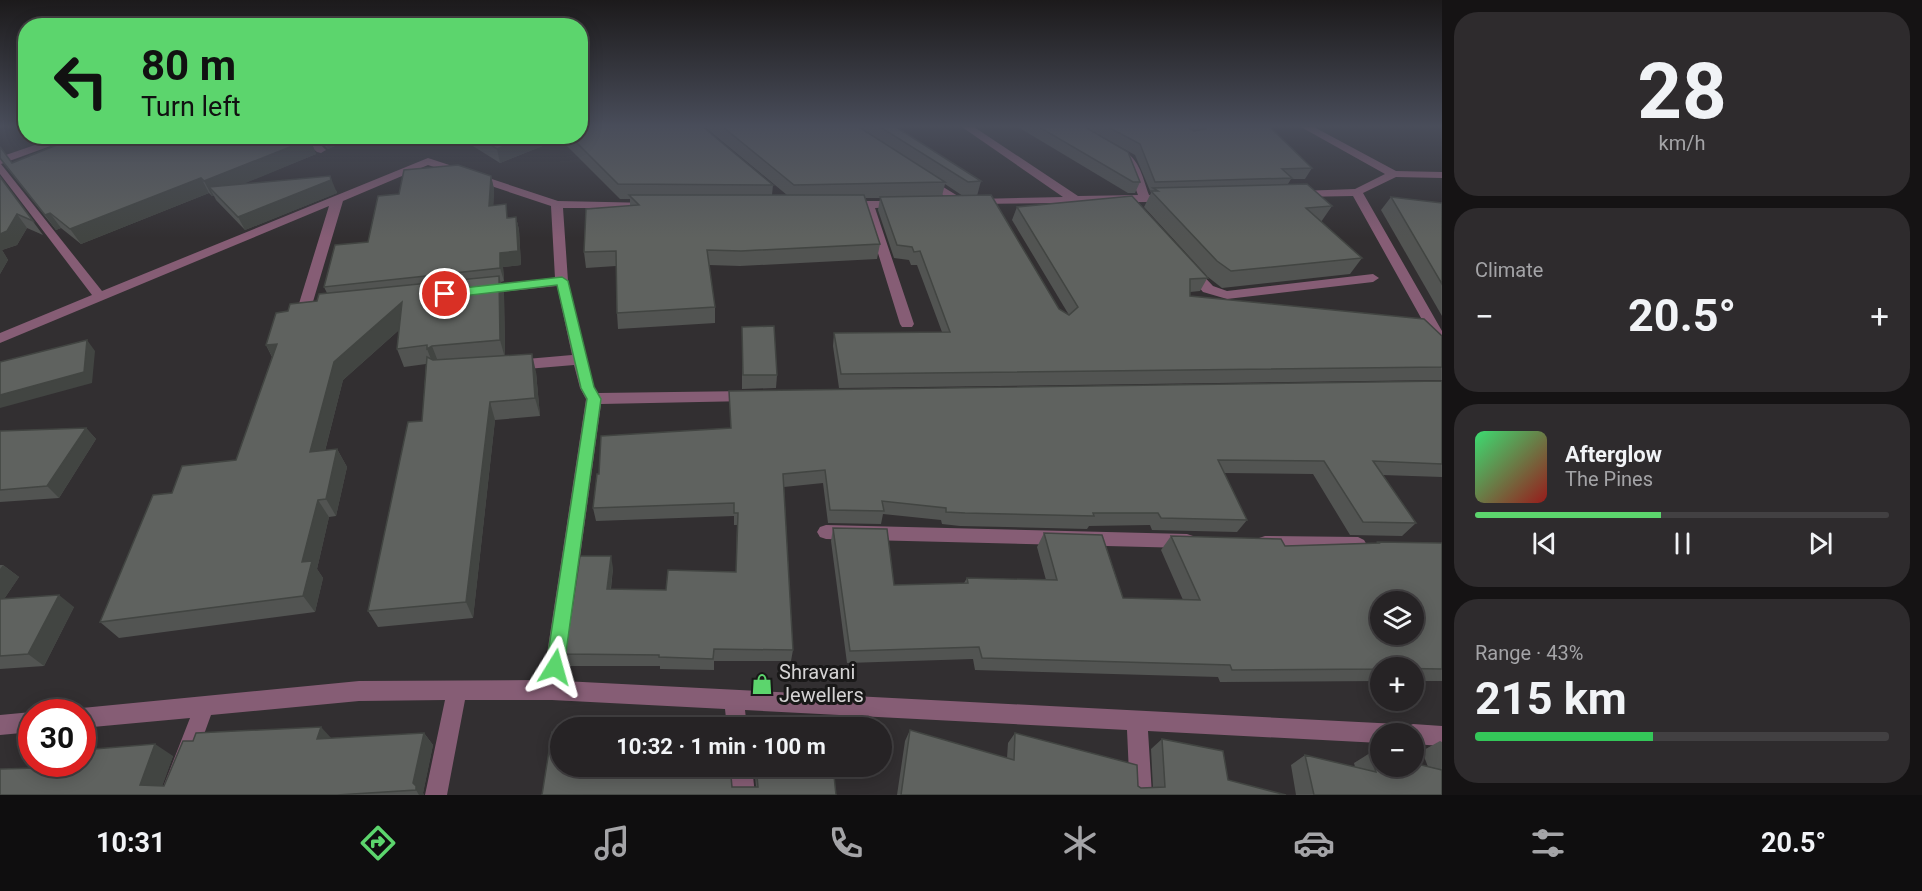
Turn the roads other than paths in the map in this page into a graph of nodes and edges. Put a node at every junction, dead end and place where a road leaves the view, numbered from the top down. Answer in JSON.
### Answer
{"nodes":[{"id":1,"x":421,"y":164,"type":"edge"},
{"id":2,"x":437,"y":164,"type":"edge"},
{"id":3,"x":1022,"y":164,"type":"edge"},
{"id":4,"x":1132,"y":164,"type":"edge"},
{"id":5,"x":1375,"y":164,"type":"edge"},
{"id":6,"x":0,"y":167,"type":"edge"},
{"id":7,"x":912,"y":171,"type":"edge"},
{"id":8,"x":1394,"y":174,"type":"junction"},
{"id":9,"x":1442,"y":175,"type":"edge"},
{"id":10,"x":1357,"y":192,"type":"junction"},
{"id":11,"x":1286,"y":194,"type":"edge"},
{"id":12,"x":1180,"y":198,"type":"edge"},
{"id":13,"x":1145,"y":199,"type":"junction"},
{"id":14,"x":337,"y":200,"type":"junction"},
{"id":15,"x":1127,"y":200,"type":"junction"},
{"id":16,"x":1077,"y":201,"type":"junction"},
{"id":17,"x":938,"y":203,"type":"edge"},
{"id":18,"x":962,"y":203,"type":"junction"},
{"id":19,"x":557,"y":204,"type":"junction"},
{"id":20,"x":868,"y":204,"type":"junction"},
{"id":21,"x":915,"y":204,"type":"edge"},
{"id":22,"x":662,"y":205,"type":"edge"},
{"id":23,"x":834,"y":205,"type":"edge"},
{"id":24,"x":1137,"y":211,"type":"edge"},
{"id":25,"x":1185,"y":264,"type":"edge"},
{"id":26,"x":1373,"y":278,"type":"dead end"},
{"id":27,"x":562,"y":281,"type":"junction"},
{"id":28,"x":468,"y":292,"type":"edge"},
{"id":29,"x":100,"y":297,"type":"junction"},
{"id":30,"x":327,"y":308,"type":"edge"},
{"id":31,"x":907,"y":324,"type":"dead end"},
{"id":32,"x":0,"y":338,"type":"edge"},
{"id":33,"x":1442,"y":343,"type":"edge"},
{"id":34,"x":581,"y":359,"type":"junction"},
{"id":35,"x":498,"y":366,"type":"edge"},
{"id":36,"x":761,"y":396,"type":"edge"},
{"id":37,"x":594,"y":399,"type":"junction"},
{"id":38,"x":826,"y":532,"type":"dead end"},
{"id":39,"x":1205,"y":541,"type":"edge"},
{"id":40,"x":1252,"y":542,"type":"edge"},
{"id":41,"x":1371,"y":545,"type":"edge"},
{"id":42,"x":457,"y":690,"type":"junction"},
{"id":43,"x":552,"y":690,"type":"junction"},
{"id":44,"x":734,"y":699,"type":"junction"},
{"id":45,"x":204,"y":707,"type":"junction"},
{"id":46,"x":96,"y":717,"type":"edge"},
{"id":47,"x":736,"y":717,"type":"edge"},
{"id":48,"x":1137,"y":720,"type":"junction"},
{"id":49,"x":18,"y":723,"type":"edge"},
{"id":50,"x":0,"y":725,"type":"edge"},
{"id":51,"x":1370,"y":732,"type":"edge"},
{"id":52,"x":1424,"y":735,"type":"edge"},
{"id":53,"x":1442,"y":736,"type":"edge"},
{"id":54,"x":742,"y":777,"type":"edge"},
{"id":55,"x":171,"y":795,"type":"edge"},
{"id":56,"x":436,"y":795,"type":"edge"},
{"id":57,"x":744,"y":795,"type":"edge"},
{"id":58,"x":1142,"y":795,"type":"edge"}],
"edges":[{"from":1,"to":14,"type":"street"},
{"from":2,"to":19,"type":"street"},
{"from":3,"to":16,"type":"street"},
{"from":4,"to":13,"type":"street"},
{"from":5,"to":8,"type":"street"},
{"from":6,"to":29,"type":"street"},
{"from":7,"to":18,"type":"street"},
{"from":8,"to":9,"type":"street"},
{"from":8,"to":10,"type":"street"},
{"from":10,"to":11,"type":"street"},
{"from":10,"to":33,"type":"street"},
{"from":12,"to":13,"type":"street"},
{"from":13,"to":15,"type":"street"},
{"from":14,"to":29,"type":"street"},
{"from":14,"to":30,"type":"street"},
{"from":15,"to":16,"type":"street"},
{"from":15,"to":24,"type":"street"},
{"from":16,"to":18,"type":"street"},
{"from":17,"to":18,"type":"street"},
{"from":19,"to":22,"type":"street"},
{"from":19,"to":27,"type":"street"},
{"from":20,"to":21,"type":"street"},
{"from":20,"to":23,"type":"street"},
{"from":20,"to":31,"type":"street"},
{"from":25,"to":26,"type":"street"},
{"from":27,"to":28,"type":"street"},
{"from":27,"to":34,"type":"street"},
{"from":29,"to":32,"type":"street"},
{"from":34,"to":35,"type":"street"},
{"from":34,"to":37,"type":"street"},
{"from":36,"to":37,"type":"street"},
{"from":37,"to":43,"type":"street"},
{"from":38,"to":39,"type":"street"},
{"from":40,"to":41,"type":"street"},
{"from":42,"to":43,"type":"street"},
{"from":42,"to":45,"type":"street"},
{"from":42,"to":56,"type":"street"},
{"from":43,"to":44,"type":"street"},
{"from":44,"to":47,"type":"street"},
{"from":44,"to":48,"type":"street"},
{"from":45,"to":46,"type":"street"},
{"from":45,"to":55,"type":"street"},
{"from":48,"to":51,"type":"street"},
{"from":48,"to":58,"type":"street"},
{"from":49,"to":50,"type":"street"},
{"from":52,"to":53,"type":"street"},
{"from":54,"to":57,"type":"street"}]}
